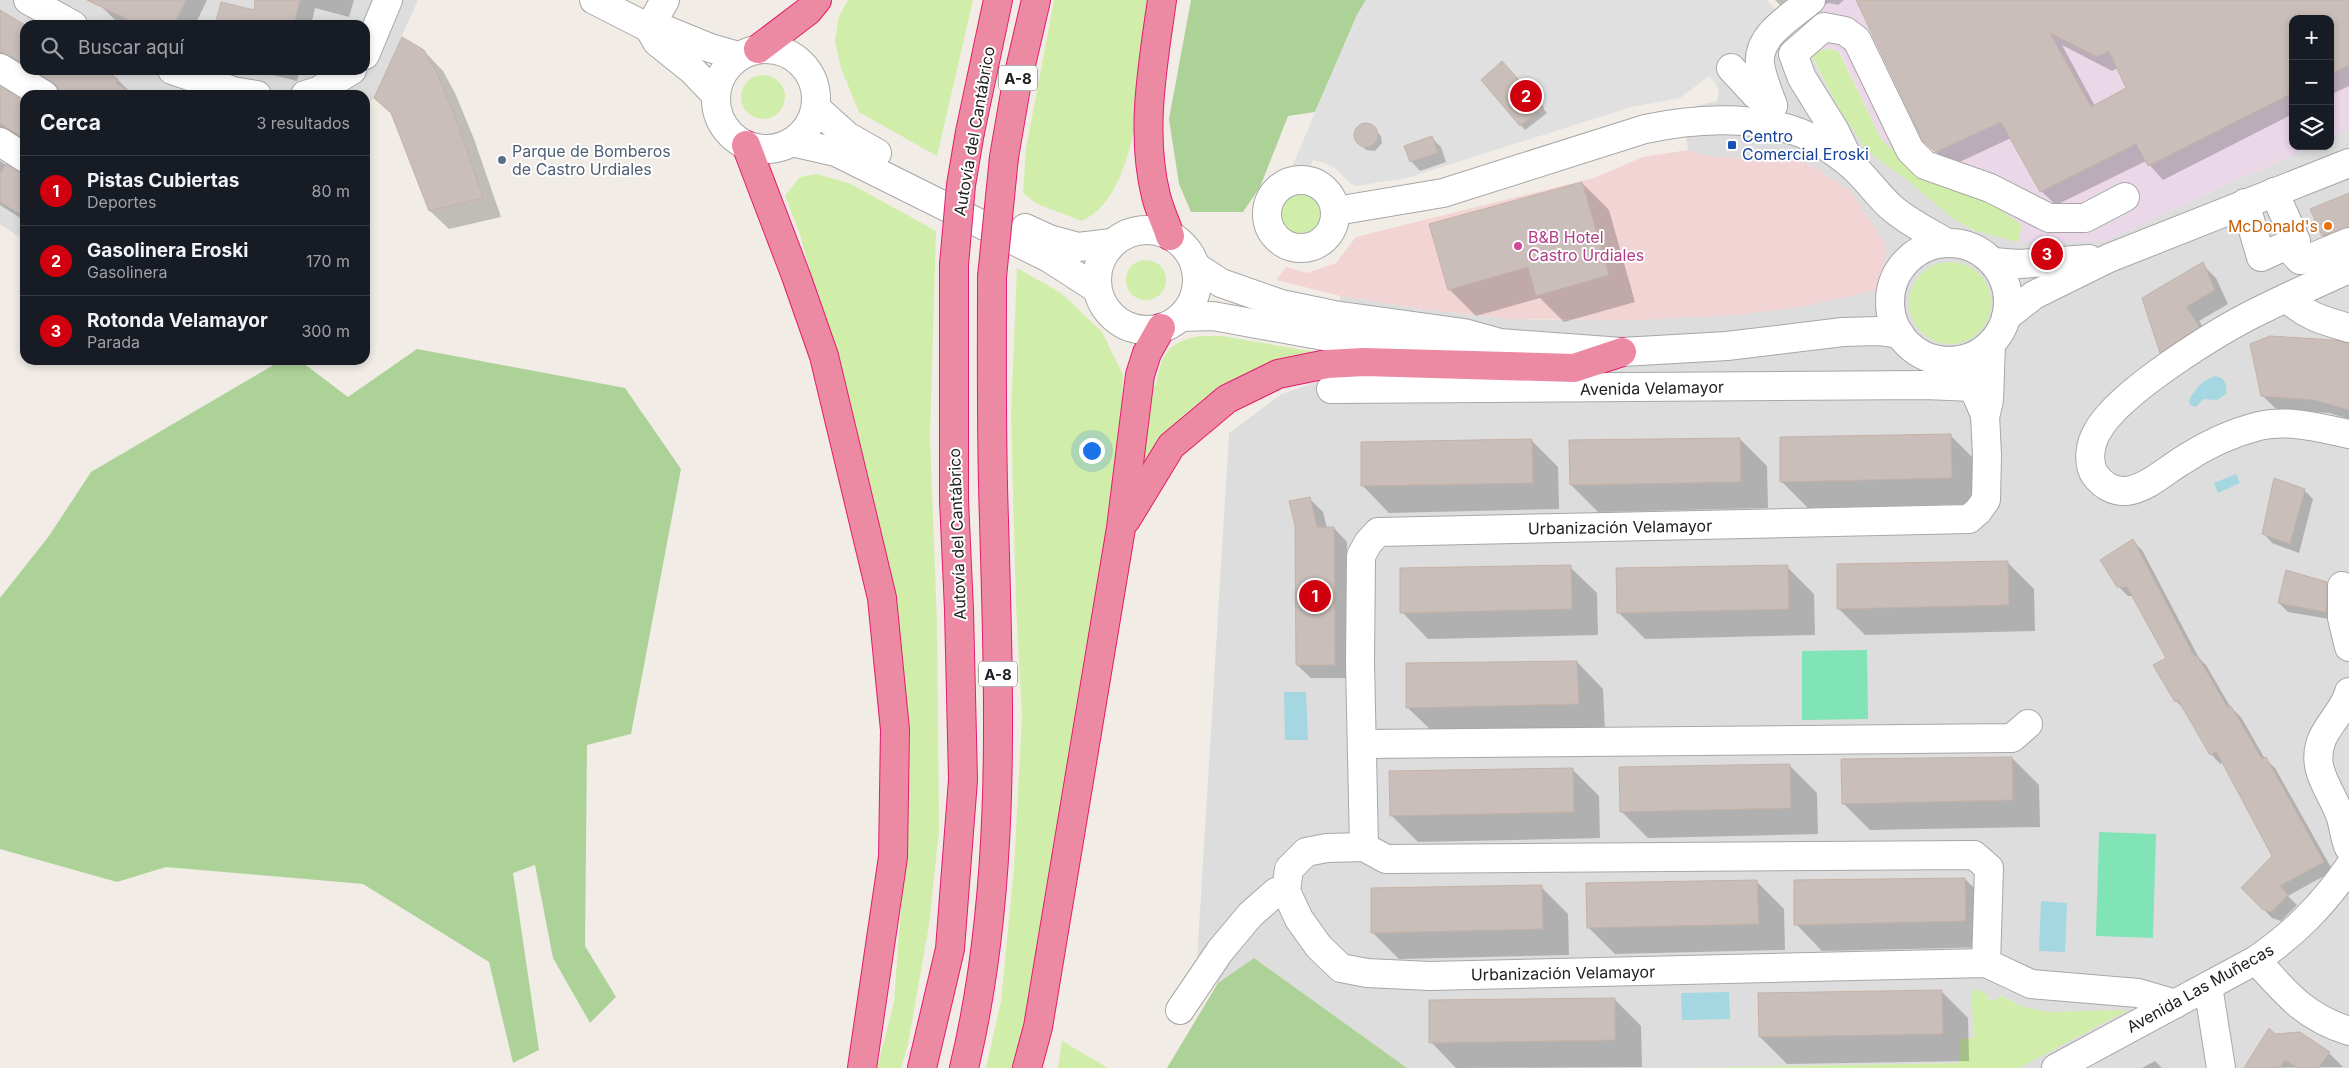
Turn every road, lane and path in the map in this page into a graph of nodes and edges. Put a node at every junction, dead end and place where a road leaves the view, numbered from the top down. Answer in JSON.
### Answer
{"nodes":[{"id":1,"x":28,"y":0,"type":"edge"},
{"id":2,"x":388,"y":0,"type":"edge"},
{"id":3,"x":594,"y":0,"type":"edge"},
{"id":4,"x":665,"y":0,"type":"edge"},
{"id":5,"x":817,"y":0,"type":"edge"},
{"id":6,"x":998,"y":0,"type":"edge"},
{"id":7,"x":1036,"y":0,"type":"edge"},
{"id":8,"x":1162,"y":0,"type":"edge"},
{"id":9,"x":1811,"y":0,"type":"edge"},
{"id":10,"x":64,"y":20,"type":"edge"},
{"id":11,"x":649,"y":28,"type":"junction"},
{"id":12,"x":370,"y":43,"type":"edge"},
{"id":13,"x":748,"y":52,"type":"junction"},
{"id":14,"x":0,"y":68,"type":"edge"},
{"id":15,"x":1731,"y":68,"type":"dead end"},
{"id":16,"x":187,"y":75,"type":"edge"},
{"id":17,"x":344,"y":75,"type":"edge"},
{"id":18,"x":1802,"y":78,"type":"junction"},
{"id":19,"x":36,"y":90,"type":"edge"},
{"id":20,"x":230,"y":90,"type":"edge"},
{"id":21,"x":320,"y":90,"type":"edge"},
{"id":22,"x":715,"y":94,"type":"junction"},
{"id":23,"x":1773,"y":105,"type":"junction"},
{"id":24,"x":816,"y":108,"type":"junction"},
{"id":25,"x":1796,"y":131,"type":"junction"},
{"id":26,"x":0,"y":142,"type":"edge"},
{"id":27,"x":792,"y":142,"type":"junction"},
{"id":28,"x":746,"y":145,"type":"junction"},
{"id":29,"x":20,"y":155,"type":"edge"},
{"id":30,"x":2349,"y":163,"type":"edge"},
{"id":31,"x":1850,"y":164,"type":"junction"},
{"id":32,"x":2274,"y":192,"type":"junction"},
{"id":33,"x":2125,"y":197,"type":"dead end"},
{"id":34,"x":2245,"y":203,"type":"junction"},
{"id":35,"x":1892,"y":208,"type":"junction"},
{"id":36,"x":1336,"y":211,"type":"dead end"},
{"id":37,"x":1170,"y":236,"type":"junction"},
{"id":38,"x":2349,"y":242,"type":"edge"},
{"id":39,"x":1112,"y":243,"type":"junction"},
{"id":40,"x":1947,"y":243,"type":"junction"},
{"id":41,"x":2288,"y":246,"type":"junction"},
{"id":42,"x":1911,"y":257,"type":"junction"},
{"id":43,"x":2109,"y":258,"type":"junction"},
{"id":44,"x":1993,"y":262,"type":"junction"},
{"id":45,"x":1195,"y":266,"type":"junction"},
{"id":46,"x":2349,"y":269,"type":"edge"},
{"id":47,"x":1097,"y":289,"type":"junction"},
{"id":48,"x":1890,"y":298,"type":"junction"},
{"id":49,"x":2287,"y":298,"type":"junction"},
{"id":50,"x":2006,"y":317,"type":"junction"},
{"id":51,"x":2344,"y":321,"type":"edge"},
{"id":52,"x":1171,"y":322,"type":"junction"},
{"id":53,"x":1843,"y":332,"type":"junction"},
{"id":54,"x":1900,"y":334,"type":"junction"},
{"id":55,"x":1500,"y":343,"type":"junction"},
{"id":56,"x":1990,"y":344,"type":"junction"},
{"id":57,"x":1622,"y":352,"type":"junction"},
{"id":58,"x":1949,"y":360,"type":"junction"},
{"id":59,"x":1973,"y":387,"type":"junction"},
{"id":60,"x":1331,"y":389,"type":"dead end"},
{"id":61,"x":1985,"y":415,"type":"junction"},
{"id":62,"x":2349,"y":434,"type":"edge"},
{"id":63,"x":1121,"y":528,"type":"junction"},
{"id":64,"x":2342,"y":586,"type":"dead end"},
{"id":65,"x":2349,"y":646,"type":"edge"},
{"id":66,"x":2349,"y":692,"type":"edge"},
{"id":67,"x":2028,"y":724,"type":"dead end"},
{"id":68,"x":1363,"y":744,"type":"junction"},
{"id":69,"x":1364,"y":847,"type":"junction"},
{"id":70,"x":2349,"y":848,"type":"edge"},
{"id":71,"x":2349,"y":867,"type":"edge"},
{"id":72,"x":1286,"y":891,"type":"junction"},
{"id":73,"x":2256,"y":960,"type":"junction"},
{"id":74,"x":1986,"y":963,"type":"junction"},
{"id":75,"x":2208,"y":986,"type":"junction"},
{"id":76,"x":2175,"y":1004,"type":"junction"},
{"id":77,"x":1180,"y":1010,"type":"dead end"},
{"id":78,"x":2349,"y":1031,"type":"edge"},
{"id":79,"x":862,"y":1068,"type":"edge"},
{"id":80,"x":922,"y":1068,"type":"edge"},
{"id":81,"x":964,"y":1068,"type":"edge"},
{"id":82,"x":1028,"y":1068,"type":"edge"},
{"id":83,"x":2056,"y":1068,"type":"edge"},
{"id":84,"x":2221,"y":1068,"type":"edge"}],
"edges":[{"from":1,"to":10,"type":"street"},
{"from":2,"to":12,"type":"street"},
{"from":3,"to":11,"type":"street"},
{"from":4,"to":11,"type":"street"},
{"from":5,"to":13,"type":"highway"},
{"from":6,"to":80,"type":"highway","name":"Autovía del Cantábrico","number":"A-8","bridge":true},
{"from":7,"to":81,"type":"highway","name":"Autovía del Cantábrico","number":"A-8","bridge":true},
{"from":8,"to":37,"type":"highway"},
{"from":9,"to":23,"type":"street"},
{"from":11,"to":13,"type":"street"},
{"from":11,"to":22,"type":"street"},
{"from":13,"to":22,"type":"street"},
{"from":13,"to":24,"type":"street"},
{"from":14,"to":19,"type":"street"},
{"from":15,"to":23,"type":"street"},
{"from":16,"to":20,"type":"street"},
{"from":17,"to":21,"type":"street"},
{"from":18,"to":25,"type":"street"},
{"from":18,"to":31,"type":"street"},
{"from":18,"to":33,"type":"street"},
{"from":22,"to":28,"type":"street"},
{"from":23,"to":25,"type":"street"},
{"from":24,"to":27,"type":"street"},
{"from":24,"to":39,"type":"street"},
{"from":25,"to":31,"type":"street"},
{"from":25,"to":36,"type":"street"},
{"from":26,"to":29,"type":"street"},
{"from":27,"to":28,"type":"street"},
{"from":27,"to":47,"type":"street"},
{"from":28,"to":79,"type":"highway"},
{"from":30,"to":32,"type":"street"},
{"from":31,"to":35,"type":"street"},
{"from":32,"to":34,"type":"street"},
{"from":32,"to":41,"type":"street"},
{"from":34,"to":41,"type":"street"},
{"from":34,"to":43,"type":"street"},
{"from":35,"to":40,"type":"street"},
{"from":35,"to":42,"type":"street"},
{"from":37,"to":39,"type":"street"},
{"from":37,"to":45,"type":"street"},
{"from":38,"to":41,"type":"street"},
{"from":39,"to":47,"type":"street"},
{"from":40,"to":42,"type":"street"},
{"from":40,"to":44,"type":"street"},
{"from":42,"to":48,"type":"street"},
{"from":43,"to":44,"type":"street"},
{"from":43,"to":50,"type":"street"},
{"from":44,"to":50,"type":"street"},
{"from":45,"to":52,"type":"street"},
{"from":45,"to":55,"type":"street"},
{"from":46,"to":49,"type":"street"},
{"from":47,"to":52,"type":"street"},
{"from":48,"to":53,"type":"street"},
{"from":48,"to":54,"type":"street"},
{"from":49,"to":51,"type":"street"},
{"from":49,"to":62,"type":"street"},
{"from":50,"to":56,"type":"street"},
{"from":52,"to":55,"type":"street"},
{"from":52,"to":63,"type":"highway"},
{"from":53,"to":54,"type":"street"},
{"from":53,"to":57,"type":"street"},
{"from":54,"to":58,"type":"street"},
{"from":55,"to":57,"type":"street"},
{"from":56,"to":58,"type":"street"},
{"from":56,"to":61,"type":"street","name":"Urbanización Velamayor"},
{"from":57,"to":63,"type":"highway"},
{"from":58,"to":59,"type":"street","name":"Urbanización Velamayor"},
{"from":59,"to":60,"type":"street","name":"Avenida Velamayor"},
{"from":59,"to":61,"type":"street","name":"Urbanización Velamayor"},
{"from":61,"to":68,"type":"street","name":"Urbanización Velamayor"},
{"from":63,"to":82,"type":"highway"},
{"from":64,"to":65,"type":"street"},
{"from":66,"to":70,"type":"street"},
{"from":67,"to":68,"type":"street"},
{"from":68,"to":69,"type":"street","name":"Urbanización Velamayor"},
{"from":69,"to":72,"type":"street"},
{"from":69,"to":74,"type":"street"},
{"from":71,"to":73,"type":"street","name":"Avenida Las Muñecas"},
{"from":72,"to":74,"type":"street","name":"Urbanización Velamayor"},
{"from":72,"to":77,"type":"street"},
{"from":73,"to":75,"type":"street","name":"Avenida Las Muñecas"},
{"from":73,"to":78,"type":"street"},
{"from":74,"to":76,"type":"street","name":"Urbanización Velamayor"},
{"from":75,"to":76,"type":"street","name":"Avenida Las Muñecas"},
{"from":75,"to":84,"type":"street"},
{"from":76,"to":83,"type":"street","name":"Avenida Las Muñecas"}]}
